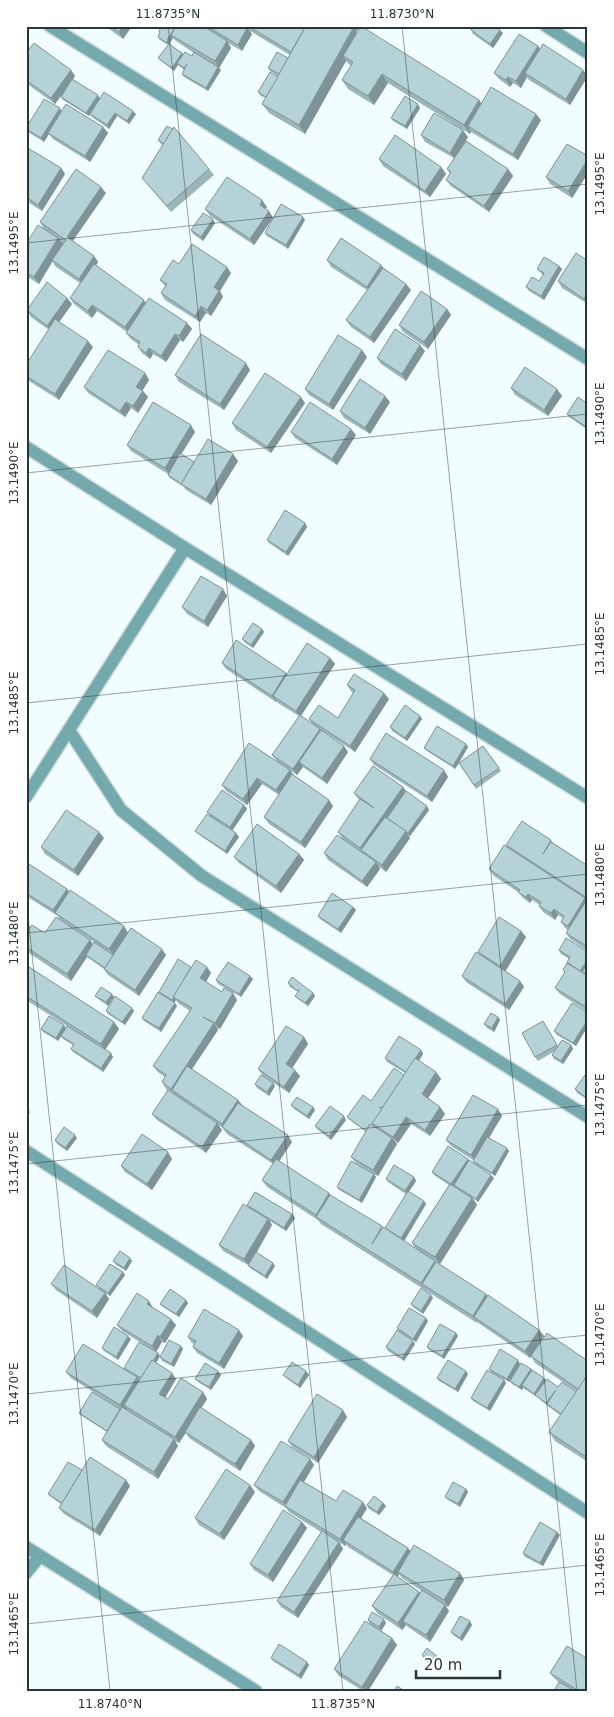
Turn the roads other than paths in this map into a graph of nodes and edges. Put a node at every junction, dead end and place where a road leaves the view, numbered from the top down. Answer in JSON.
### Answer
{"nodes":[{"id":1,"x":50,"y":26,"type":"edge"},
{"id":2,"x":546,"y":26,"type":"edge"},
{"id":3,"x":588,"y":53,"type":"edge"},
{"id":4,"x":588,"y":360,"type":"edge"},
{"id":5,"x":26,"y":446,"type":"edge"},
{"id":6,"x":185,"y":548,"type":"junction"},
{"id":7,"x":69,"y":730,"type":"junction"},
{"id":8,"x":26,"y":797,"type":"edge"},
{"id":9,"x":588,"y":798,"type":"edge"},
{"id":10,"x":588,"y":1117,"type":"edge"},
{"id":11,"x":26,"y":1151,"type":"edge"},
{"id":12,"x":588,"y":1513,"type":"edge"},
{"id":13,"x":26,"y":1547,"type":"edge"},
{"id":14,"x":40,"y":1556,"type":"junction"},
{"id":15,"x":26,"y":1573,"type":"edge"},
{"id":16,"x":256,"y":1691,"type":"edge"}],
"edges":[{"from":1,"to":4,"type":"street"},
{"from":2,"to":3,"type":"street"},
{"from":5,"to":6,"type":"street"},
{"from":6,"to":7,"type":"street"},
{"from":6,"to":9,"type":"street"},
{"from":7,"to":8,"type":"street"},
{"from":7,"to":10,"type":"street"},
{"from":11,"to":12,"type":"street"},
{"from":13,"to":14,"type":"street"},
{"from":14,"to":15,"type":"street"},
{"from":14,"to":16,"type":"street"}]}
